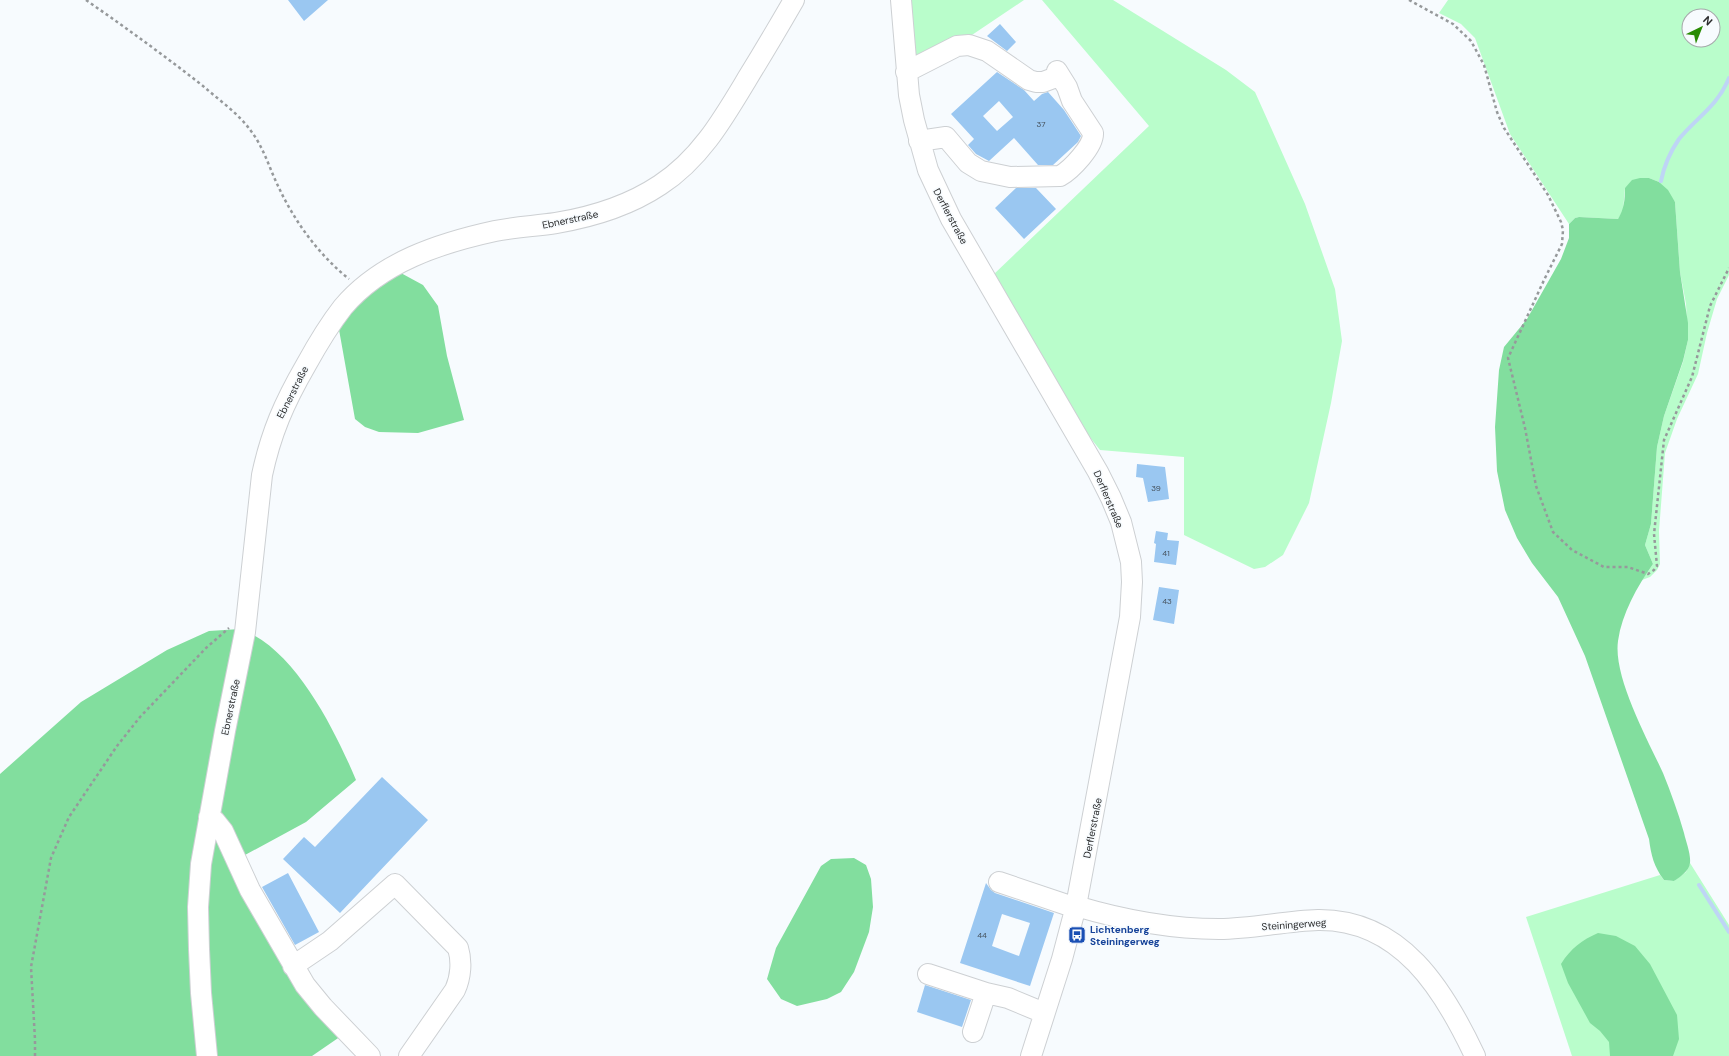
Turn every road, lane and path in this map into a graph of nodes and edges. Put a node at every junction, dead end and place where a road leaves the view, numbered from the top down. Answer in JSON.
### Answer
{"nodes":[{"id":1,"x":86,"y":0,"type":"edge"},
{"id":2,"x":794,"y":0,"type":"edge"},
{"id":3,"x":901,"y":0,"type":"edge"},
{"id":4,"x":1409,"y":0,"type":"edge"},
{"id":5,"x":906,"y":72,"type":"junction"},
{"id":6,"x":919,"y":141,"type":"junction"},
{"id":7,"x":334,"y":266,"type":"dead end"},
{"id":8,"x":1729,"y":268,"type":"edge"},
{"id":9,"x":248,"y":610,"type":"junction"},
{"id":10,"x":209,"y":817,"type":"junction"},
{"id":11,"x":999,"y":882,"type":"dead end"},
{"id":12,"x":1076,"y":907,"type":"junction"},
{"id":13,"x":293,"y":966,"type":"junction"},
{"id":14,"x":928,"y":974,"type":"dead end"},
{"id":15,"x":986,"y":993,"type":"junction"},
{"id":16,"x":1044,"y":1013,"type":"junction"},
{"id":17,"x":973,"y":1032,"type":"dead end"},
{"id":18,"x":35,"y":1056,"type":"edge"},
{"id":19,"x":207,"y":1056,"type":"edge"},
{"id":20,"x":370,"y":1056,"type":"edge"},
{"id":21,"x":409,"y":1056,"type":"edge"},
{"id":22,"x":1031,"y":1056,"type":"edge"},
{"id":23,"x":1475,"y":1056,"type":"edge"}],
"edges":[{"from":1,"to":7,"type":"path"},
{"from":2,"to":9,"type":"street","name":"Ebnerstraße"},
{"from":3,"to":5,"type":"street","name":"Derflerstraße"},
{"from":4,"to":8,"type":"path"},
{"from":5,"to":6,"type":"street","name":"Derflerstraße"},
{"from":5,"to":6,"type":"street"},
{"from":6,"to":12,"type":"street","name":"Derflerstraße"},
{"from":9,"to":10,"type":"street","name":"Ebnerstraße"},
{"from":9,"to":18,"type":"path"},
{"from":10,"to":13,"type":"street"},
{"from":10,"to":19,"type":"street","name":"Ebnerstraße"},
{"from":11,"to":12,"type":"street","name":"Steiningerweg"},
{"from":12,"to":16,"type":"street","name":"Derflerstraße"},
{"from":12,"to":23,"type":"street","name":"Steiningerweg"},
{"from":13,"to":20,"type":"street"},
{"from":13,"to":21,"type":"street"},
{"from":14,"to":15,"type":"street"},
{"from":15,"to":16,"type":"street"},
{"from":15,"to":17,"type":"street"},
{"from":16,"to":22,"type":"street","name":"Derflerstraße"}]}
